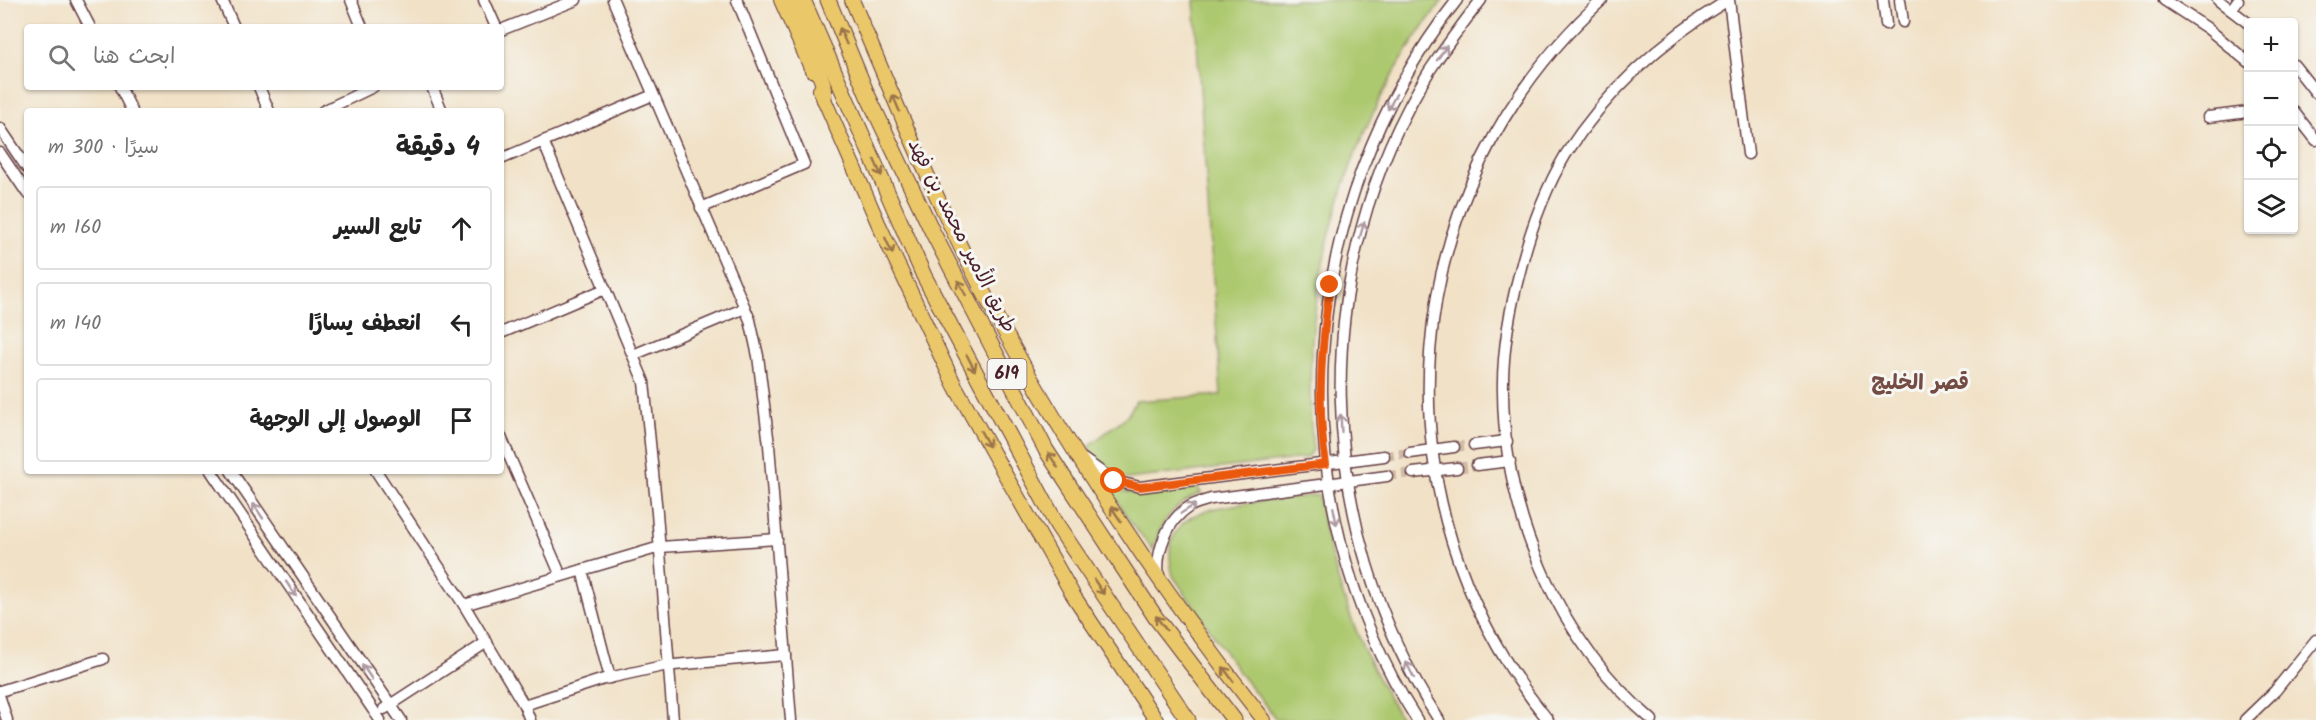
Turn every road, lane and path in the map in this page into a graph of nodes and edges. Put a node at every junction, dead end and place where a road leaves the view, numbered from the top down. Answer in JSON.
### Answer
{"nodes":[{"id":1,"x":76,"y":0,"type":"edge"},
{"id":2,"x":222,"y":0,"type":"edge"},
{"id":3,"x":351,"y":0,"type":"edge"},
{"id":4,"x":484,"y":0,"type":"edge"},
{"id":5,"x":576,"y":0,"type":"edge"},
{"id":6,"x":613,"y":0,"type":"edge"},
{"id":7,"x":737,"y":0,"type":"edge"},
{"id":8,"x":781,"y":0,"type":"edge"},
{"id":9,"x":794,"y":0,"type":"edge"},
{"id":10,"x":803,"y":0,"type":"edge"},
{"id":11,"x":828,"y":0,"type":"edge"},
{"id":12,"x":852,"y":0,"type":"edge"},
{"id":13,"x":1457,"y":0,"type":"edge"},
{"id":14,"x":1481,"y":0,"type":"edge"},
{"id":15,"x":1602,"y":0,"type":"edge"},
{"id":16,"x":1728,"y":0,"type":"edge"},
{"id":17,"x":1883,"y":0,"type":"edge"},
{"id":18,"x":1900,"y":0,"type":"edge"},
{"id":19,"x":2164,"y":0,"type":"edge"},
{"id":20,"x":2218,"y":0,"type":"edge"},
{"id":21,"x":2238,"y":0,"type":"edge"},
{"id":22,"x":2231,"y":10,"type":"junction"},
{"id":23,"x":2244,"y":20,"type":"edge"},
{"id":24,"x":1903,"y":22,"type":"dead end"},
{"id":25,"x":88,"y":24,"type":"edge"},
{"id":26,"x":233,"y":24,"type":"edge"},
{"id":27,"x":361,"y":24,"type":"edge"},
{"id":28,"x":495,"y":24,"type":"edge"},
{"id":29,"x":1886,"y":24,"type":"dead end"},
{"id":30,"x":504,"y":29,"type":"edge"},
{"id":31,"x":2244,"y":59,"type":"edge"},
{"id":32,"x":2298,"y":70,"type":"edge"},
{"id":33,"x":122,"y":90,"type":"edge"},
{"id":34,"x":260,"y":90,"type":"edge"},
{"id":35,"x":367,"y":90,"type":"edge"},
{"id":36,"x":433,"y":90,"type":"edge"},
{"id":37,"x":2316,"y":93,"type":"edge"},
{"id":38,"x":653,"y":95,"type":"junction"},
{"id":39,"x":824,"y":99,"type":"junction"},
{"id":40,"x":130,"y":108,"type":"edge"},
{"id":41,"x":268,"y":108,"type":"edge"},
{"id":42,"x":329,"y":108,"type":"edge"},
{"id":43,"x":441,"y":108,"type":"edge"},
{"id":44,"x":2244,"y":112,"type":"edge"},
{"id":45,"x":2208,"y":117,"type":"dead end"},
{"id":46,"x":2298,"y":117,"type":"edge"},
{"id":47,"x":0,"y":128,"type":"edge"},
{"id":48,"x":2316,"y":140,"type":"edge"},
{"id":49,"x":543,"y":141,"type":"junction"},
{"id":50,"x":0,"y":153,"type":"edge"},
{"id":51,"x":1748,"y":154,"type":"dead end"},
{"id":52,"x":504,"y":158,"type":"edge"},
{"id":53,"x":24,"y":164,"type":"edge"},
{"id":54,"x":24,"y":189,"type":"edge"},
{"id":55,"x":700,"y":208,"type":"junction"},
{"id":56,"x":605,"y":289,"type":"junction"},
{"id":57,"x":745,"y":308,"type":"junction"},
{"id":58,"x":504,"y":332,"type":"edge"},
{"id":59,"x":633,"y":355,"type":"junction"},
{"id":60,"x":1507,"y":441,"type":"junction"},
{"id":61,"x":504,"y":444,"type":"edge"},
{"id":62,"x":1474,"y":445,"type":"tunnel mouth"},
{"id":63,"x":1454,"y":447,"type":"tunnel mouth"},
{"id":64,"x":1432,"y":451,"type":"junction"},
{"id":65,"x":1074,"y":452,"type":"junction"},
{"id":66,"x":1410,"y":453,"type":"tunnel mouth"},
{"id":67,"x":1384,"y":456,"type":"tunnel mouth"},
{"id":68,"x":1510,"y":461,"type":"junction"},
{"id":69,"x":1345,"y":462,"type":"junction"},
{"id":70,"x":1326,"y":464,"type":"junction"},
{"id":71,"x":1477,"y":465,"type":"tunnel mouth"},
{"id":72,"x":1457,"y":468,"type":"tunnel mouth"},
{"id":73,"x":1435,"y":471,"type":"junction"},
{"id":74,"x":1413,"y":473,"type":"tunnel mouth"},
{"id":75,"x":214,"y":474,"type":"edge"},
{"id":76,"x":233,"y":474,"type":"edge"},
{"id":77,"x":378,"y":474,"type":"edge"},
{"id":78,"x":1387,"y":476,"type":"tunnel mouth"},
{"id":79,"x":1348,"y":482,"type":"junction"},
{"id":80,"x":1330,"y":484,"type":"junction"},
{"id":81,"x":777,"y":539,"type":"junction"},
{"id":82,"x":660,"y":547,"type":"junction"},
{"id":83,"x":582,"y":570,"type":"junction"},
{"id":84,"x":561,"y":576,"type":"junction"},
{"id":85,"x":1159,"y":578,"type":"junction"},
{"id":86,"x":464,"y":605,"type":"junction"},
{"id":87,"x":2316,"y":640,"type":"edge"},
{"id":88,"x":487,"y":642,"type":"junction"},
{"id":89,"x":786,"y":655,"type":"junction"},
{"id":90,"x":103,"y":659,"type":"dead end"},
{"id":91,"x":669,"y":665,"type":"junction"},
{"id":92,"x":610,"y":678,"type":"junction"},
{"id":93,"x":0,"y":691,"type":"edge"},
{"id":94,"x":0,"y":698,"type":"edge"},
{"id":95,"x":389,"y":705,"type":"junction"},
{"id":96,"x":524,"y":705,"type":"junction"},
{"id":97,"x":378,"y":717,"type":"edge"},
{"id":98,"x":7,"y":720,"type":"edge"},
{"id":99,"x":401,"y":720,"type":"edge"},
{"id":100,"x":530,"y":720,"type":"edge"},
{"id":101,"x":673,"y":720,"type":"edge"},
{"id":102,"x":791,"y":720,"type":"edge"},
{"id":103,"x":1156,"y":720,"type":"edge"},
{"id":104,"x":1188,"y":720,"type":"edge"},
{"id":105,"x":1234,"y":720,"type":"edge"},
{"id":106,"x":1264,"y":720,"type":"edge"},
{"id":107,"x":1417,"y":720,"type":"edge"},
{"id":108,"x":1439,"y":720,"type":"edge"},
{"id":109,"x":1548,"y":720,"type":"edge"},
{"id":110,"x":1652,"y":720,"type":"edge"},
{"id":111,"x":2245,"y":720,"type":"edge"}],
"edges":[{"from":1,"to":25,"type":"street"},
{"from":2,"to":26,"type":"street"},
{"from":3,"to":27,"type":"street"},
{"from":4,"to":28,"type":"street"},
{"from":5,"to":30,"type":"street"},
{"from":6,"to":38,"type":"street"},
{"from":7,"to":55,"type":"street"},
{"from":8,"to":39,"type":"main road"},
{"from":9,"to":39,"type":"highway"},
{"from":10,"to":104,"type":"highway","number":"619","one_way":true},
{"from":105,"to":11,"type":"highway","name":"طريق الأمير محمد بن فهد","number":"619","one_way":true},
{"from":65,"to":12,"type":"main road","one_way":true},
{"from":13,"to":70,"type":"street","one_way":true},
{"from":69,"to":14,"type":"street","one_way":true},
{"from":15,"to":64,"type":"street"},
{"from":16,"to":51,"type":"street"},
{"from":16,"to":60,"type":"street"},
{"from":17,"to":29,"type":"street"},
{"from":18,"to":24,"type":"street"},
{"from":19,"to":31,"type":"street"},
{"from":20,"to":22,"type":"street"},
{"from":21,"to":22,"type":"street"},
{"from":22,"to":23,"type":"street"},
{"from":32,"to":37,"type":"street"},
{"from":33,"to":40,"type":"street"},
{"from":34,"to":41,"type":"street"},
{"from":35,"to":42,"type":"street"},
{"from":36,"to":43,"type":"street"},
{"from":38,"to":49,"type":"street"},
{"from":38,"to":55,"type":"street"},
{"from":39,"to":103,"type":"main road","one_way":true},
{"from":44,"to":45,"type":"street"},
{"from":46,"to":48,"type":"street"},
{"from":47,"to":53,"type":"street"},
{"from":49,"to":52,"type":"street"},
{"from":49,"to":56,"type":"street"},
{"from":50,"to":54,"type":"street"},
{"from":55,"to":57,"type":"street"},
{"from":56,"to":58,"type":"street"},
{"from":56,"to":59,"type":"street"},
{"from":57,"to":59,"type":"street"},
{"from":57,"to":81,"type":"street"},
{"from":59,"to":82,"type":"street"},
{"from":60,"to":62,"type":"street"},
{"from":60,"to":68,"type":"street"},
{"from":61,"to":84,"type":"street"},
{"from":63,"to":64,"type":"street"},
{"from":64,"to":66,"type":"street"},
{"from":64,"to":73,"type":"street"},
{"from":65,"to":70,"type":"street"},
{"from":85,"to":65,"type":"main road","one_way":true},
{"from":67,"to":69,"type":"street"},
{"from":68,"to":71,"type":"street"},
{"from":68,"to":110,"type":"street"},
{"from":69,"to":70,"type":"street"},
{"from":69,"to":79,"type":"street"},
{"from":70,"to":80,"type":"street"},
{"from":72,"to":73,"type":"street"},
{"from":73,"to":74,"type":"street"},
{"from":73,"to":109,"type":"street"},
{"from":75,"to":97,"type":"street","one_way":true},
{"from":95,"to":76,"type":"street","one_way":true},
{"from":77,"to":86,"type":"street"},
{"from":78,"to":79,"type":"street"},
{"from":79,"to":80,"type":"street"},
{"from":108,"to":79,"type":"street","one_way":true},
{"from":85,"to":80,"type":"street","one_way":true},
{"from":80,"to":107,"type":"street","one_way":true},
{"from":81,"to":82,"type":"street"},
{"from":81,"to":89,"type":"street"},
{"from":82,"to":83,"type":"street"},
{"from":82,"to":91,"type":"street"},
{"from":83,"to":84,"type":"street"},
{"from":83,"to":92,"type":"street"},
{"from":84,"to":86,"type":"street"},
{"from":106,"to":85,"type":"main road","one_way":true},
{"from":86,"to":88,"type":"street"},
{"from":87,"to":111,"type":"street"},
{"from":88,"to":95,"type":"street"},
{"from":88,"to":96,"type":"street"},
{"from":89,"to":91,"type":"street"},
{"from":89,"to":102,"type":"street"},
{"from":90,"to":93,"type":"street"},
{"from":91,"to":92,"type":"street"},
{"from":91,"to":101,"type":"street"},
{"from":92,"to":96,"type":"street"},
{"from":94,"to":98,"type":"street"},
{"from":95,"to":97,"type":"street"},
{"from":95,"to":99,"type":"street"},
{"from":96,"to":100,"type":"street"}]}
